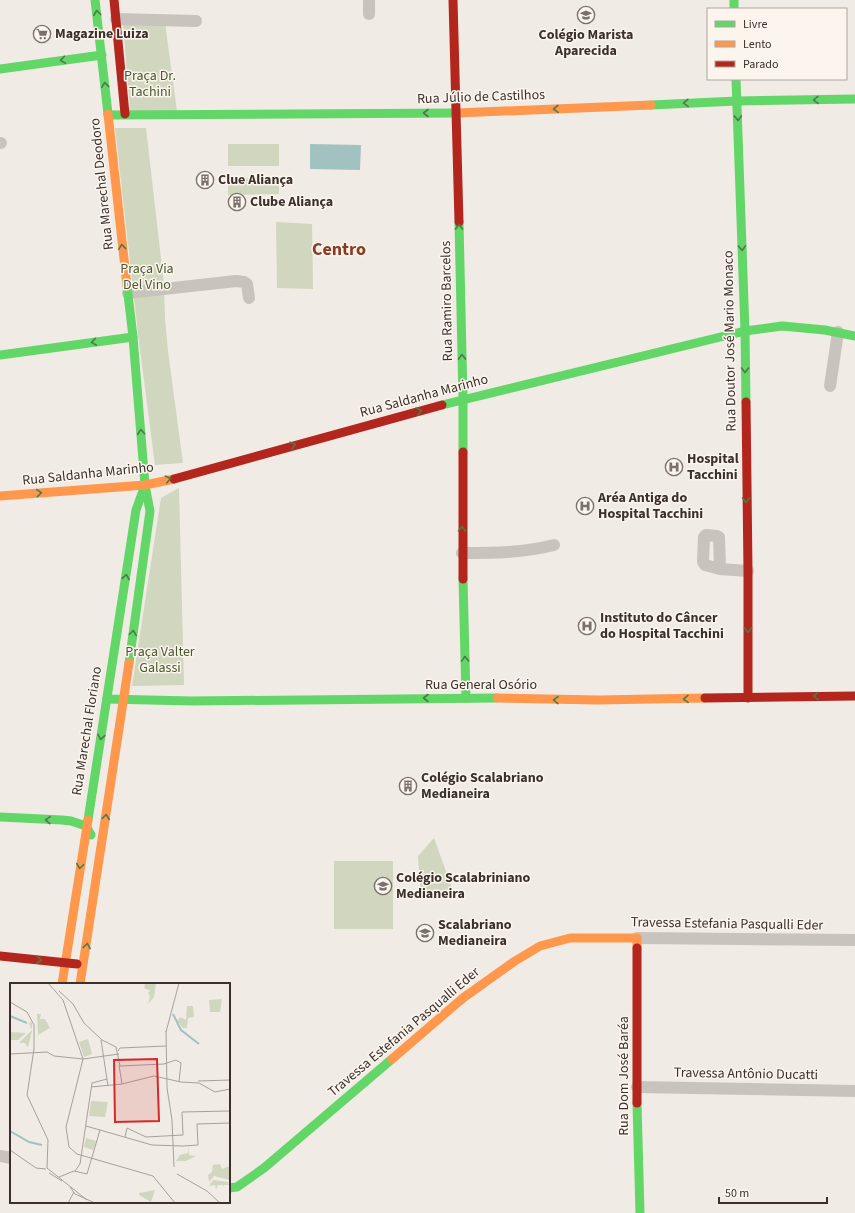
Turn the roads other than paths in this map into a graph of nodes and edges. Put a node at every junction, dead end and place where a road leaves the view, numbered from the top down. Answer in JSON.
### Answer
{"nodes":[{"id":1,"x":95,"y":0,"type":"edge"},
{"id":2,"x":114,"y":0,"type":"edge"},
{"id":3,"x":369,"y":0,"type":"edge"},
{"id":4,"x":453,"y":0,"type":"edge"},
{"id":5,"x":369,"y":14,"type":"dead end"},
{"id":6,"x":116,"y":19,"type":"junction"},
{"id":7,"x":196,"y":21,"type":"dead end"},
{"id":8,"x":102,"y":55,"type":"junction"},
{"id":9,"x":0,"y":69,"type":"edge"},
{"id":10,"x":736,"y":80,"type":"edge"},
{"id":11,"x":855,"y":99,"type":"edge"},
{"id":12,"x":737,"y":102,"type":"junction"},
{"id":13,"x":457,"y":113,"type":"junction"},
{"id":14,"x":125,"y":114,"type":"junction"},
{"id":15,"x":108,"y":115,"type":"junction"},
{"id":16,"x":128,"y":293,"type":"junction"},
{"id":17,"x":249,"y":298,"type":"dead end"},
{"id":18,"x":745,"y":331,"type":"junction"},
{"id":19,"x":838,"y":332,"type":"junction"},
{"id":20,"x":855,"y":336,"type":"edge"},
{"id":21,"x":133,"y":337,"type":"junction"},
{"id":22,"x":0,"y":355,"type":"edge"},
{"id":23,"x":830,"y":386,"type":"dead end"},
{"id":24,"x":463,"y":399,"type":"junction"},
{"id":25,"x":145,"y":485,"type":"junction"},
{"id":26,"x":0,"y":496,"type":"edge"},
{"id":27,"x":554,"y":545,"type":"dead end"},
{"id":28,"x":462,"y":553,"type":"junction"},
{"id":29,"x":720,"y":569,"type":"dead end"},
{"id":30,"x":748,"y":571,"type":"junction"},
{"id":31,"x":855,"y":696,"type":"edge"},
{"id":32,"x":466,"y":698,"type":"junction"},
{"id":33,"x":748,"y":698,"type":"junction"},
{"id":34,"x":107,"y":699,"type":"junction"},
{"id":35,"x":124,"y":700,"type":"junction"},
{"id":36,"x":0,"y":817,"type":"edge"},
{"id":37,"x":86,"y":826,"type":"junction"},
{"id":38,"x":100,"y":862,"type":"junction"},
{"id":39,"x":637,"y":938,"type":"junction"},
{"id":40,"x":855,"y":940,"type":"edge"},
{"id":41,"x":0,"y":956,"type":"edge"},
{"id":42,"x":66,"y":963,"type":"junction"},
{"id":43,"x":84,"y":965,"type":"junction"},
{"id":44,"x":62,"y":983,"type":"edge"},
{"id":45,"x":80,"y":983,"type":"edge"},
{"id":46,"x":637,"y":1087,"type":"junction"},
{"id":47,"x":855,"y":1091,"type":"edge"},
{"id":48,"x":0,"y":1156,"type":"edge"},
{"id":49,"x":10,"y":1158,"type":"edge"},
{"id":50,"x":230,"y":1188,"type":"edge"},
{"id":51,"x":640,"y":1213,"type":"edge"}],
"edges":[{"from":8,"to":1,"type":"street","name":"Rua Marechal Deodoro","one_way":true},
{"from":2,"to":6,"type":"street"},
{"from":3,"to":5,"type":"street"},
{"from":4,"to":13,"type":"street","name":"Rua Ramiro Barcelos"},
{"from":6,"to":7,"type":"street"},
{"from":6,"to":14,"type":"street"},
{"from":8,"to":9,"type":"street","one_way":true},
{"from":15,"to":8,"type":"street","name":"Rua Marechal Deodoro","one_way":true},
{"from":10,"to":12,"type":"street","name":"Rua Doutor José Mario Monaco"},
{"from":11,"to":12,"type":"street","name":"Rua Júlio de Castilhos","one_way":true},
{"from":12,"to":13,"type":"street","name":"Rua Júlio de Castilhos","one_way":true},
{"from":12,"to":18,"type":"street","name":"Rua Doutor José Mario Monaco","one_way":true},
{"from":13,"to":14,"type":"street","name":"Rua Júlio de Castilhos","one_way":true},
{"from":24,"to":13,"type":"street","name":"Rua Ramiro Barcelos","one_way":true},
{"from":14,"to":15,"type":"street","name":"Rua Júlio de Castilhos"},
{"from":16,"to":15,"type":"street","name":"Rua Marechal Deodoro","one_way":true},
{"from":16,"to":17,"type":"street"},
{"from":16,"to":21,"type":"street","name":"Rua Marechal Deodoro"},
{"from":18,"to":19,"type":"street","name":"Rua Saldanha Marinho"},
{"from":18,"to":24,"type":"street","name":"Rua Saldanha Marinho"},
{"from":18,"to":30,"type":"street","name":"Rua Doutor José Mario Monaco","one_way":true},
{"from":19,"to":20,"type":"street","name":"Rua Saldanha Marinho"},
{"from":19,"to":23,"type":"street"},
{"from":21,"to":22,"type":"street","one_way":true},
{"from":25,"to":21,"type":"street","name":"Rua Marechal Deodoro","one_way":true},
{"from":25,"to":24,"type":"street","name":"Rua Saldanha Marinho","one_way":true},
{"from":28,"to":24,"type":"street","name":"Rua Ramiro Barcelos","one_way":true},
{"from":26,"to":25,"type":"street","name":"Rua Saldanha Marinho","one_way":true},
{"from":34,"to":25,"type":"street","name":"Rua Marechal Floriano","one_way":true},
{"from":35,"to":25,"type":"street","name":"Rua Marechal Deodoro","one_way":true},
{"from":27,"to":28,"type":"street"},
{"from":32,"to":28,"type":"street","name":"Rua Ramiro Barcelos","one_way":true},
{"from":29,"to":30,"type":"street"},
{"from":30,"to":33,"type":"street","name":"Rua Doutor José Mario Monaco","one_way":true},
{"from":31,"to":33,"type":"street","name":"Rua General Osório","one_way":true},
{"from":33,"to":32,"type":"street","name":"Rua General Osório","one_way":true},
{"from":32,"to":35,"type":"street","name":"Rua General Osório","one_way":true},
{"from":34,"to":35,"type":"street","name":"Rua General Osório"},
{"from":34,"to":37,"type":"street","name":"Rua Marechal Floriano","one_way":true},
{"from":38,"to":35,"type":"street","one_way":true},
{"from":37,"to":36,"type":"street","one_way":true},
{"from":37,"to":38,"type":"street"},
{"from":37,"to":42,"type":"street","name":"Rua Marechal Floriano","one_way":true},
{"from":43,"to":38,"type":"street","one_way":true},
{"from":39,"to":40,"type":"street","name":"Travessa Estefania Pasqualli Eder"},
{"from":39,"to":46,"type":"street","name":"Rua Dom José Baréa"},
{"from":39,"to":50,"type":"street","name":"Travessa Estefania Pasqualli Eder"},
{"from":41,"to":42,"type":"street","one_way":true},
{"from":42,"to":43,"type":"street"},
{"from":42,"to":44,"type":"street","name":"Rua Marechal Floriano"},
{"from":43,"to":45,"type":"street"},
{"from":46,"to":47,"type":"street","name":"Travessa Antônio Ducatti"},
{"from":46,"to":51,"type":"street","name":"Rua Dom José Baréa"},
{"from":48,"to":49,"type":"street"}]}
